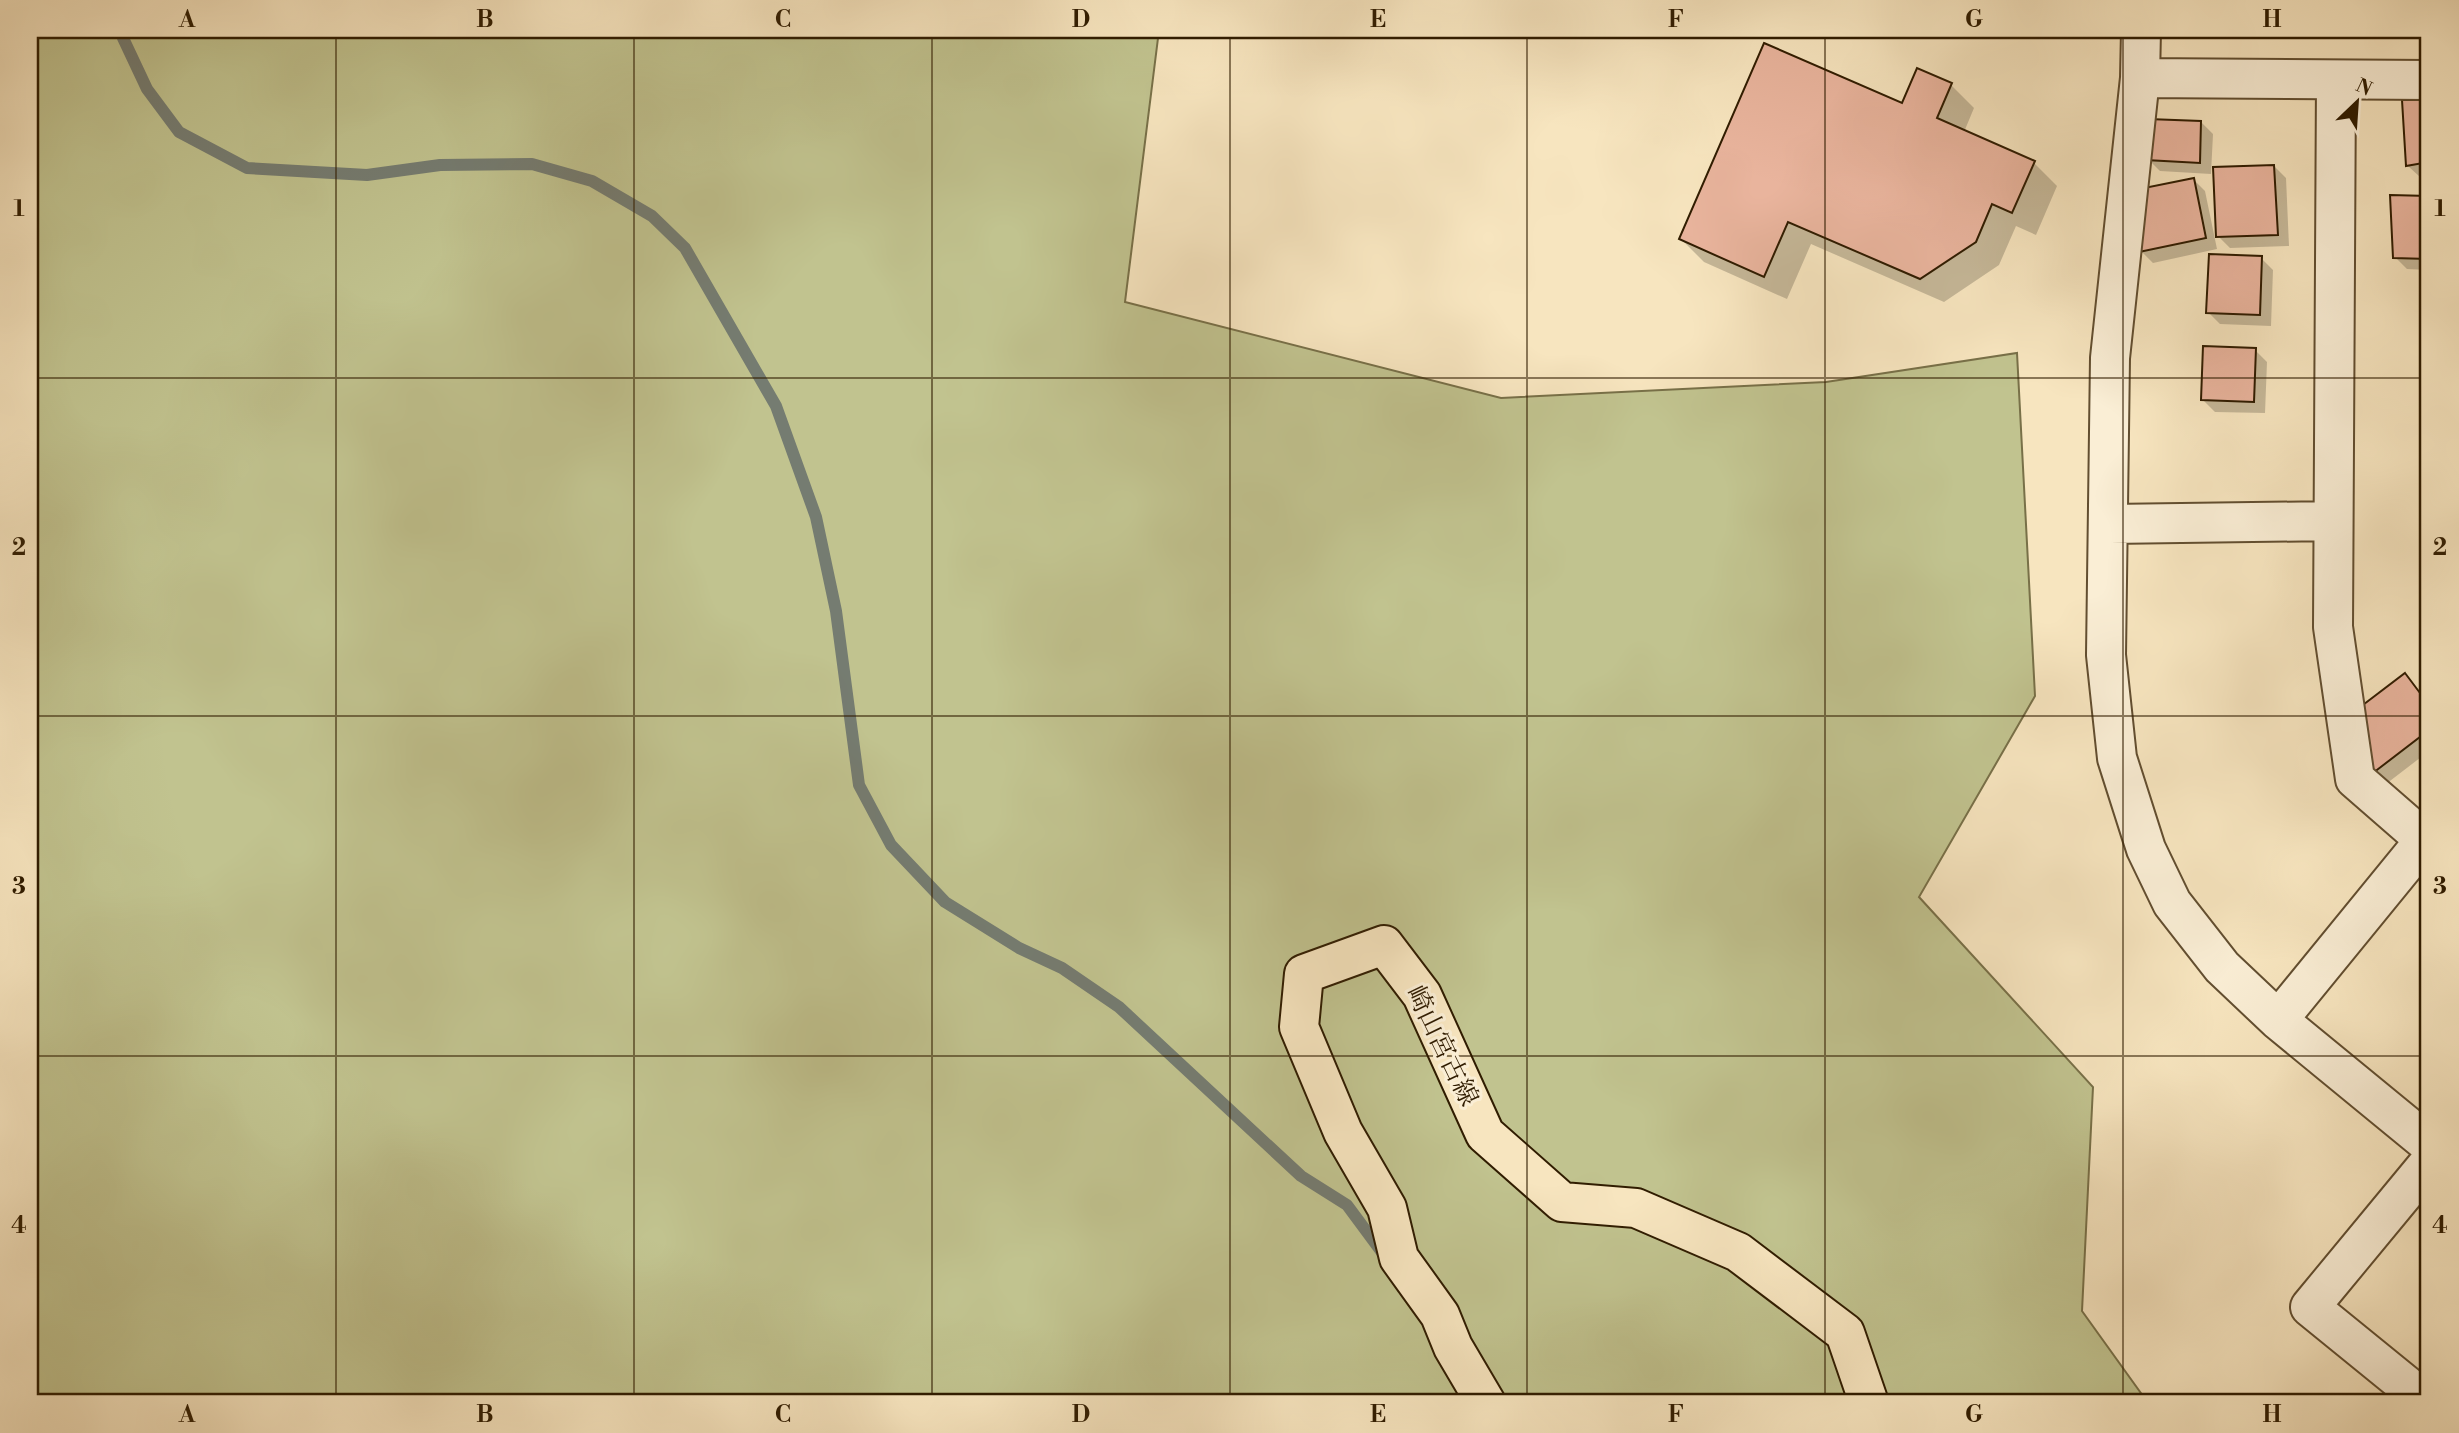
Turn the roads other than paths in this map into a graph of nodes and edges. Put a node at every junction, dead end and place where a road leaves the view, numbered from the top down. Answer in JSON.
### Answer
{"nodes":[{"id":1,"x":2140,"y":30,"type":"edge"},
{"id":2,"x":2140,"y":78,"type":"junction"},
{"id":3,"x":2336,"y":80,"type":"junction"},
{"id":4,"x":2429,"y":80,"type":"edge"},
{"id":5,"x":2333,"y":521,"type":"junction"},
{"id":6,"x":2110,"y":524,"type":"junction"},
{"id":7,"x":2427,"y":837,"type":"edge"},
{"id":8,"x":2278,"y":1020,"type":"junction"},
{"id":9,"x":2429,"y":1144,"type":"edge"},
{"id":10,"x":2429,"y":1163,"type":"edge"},
{"id":11,"x":1486,"y":1403,"type":"edge"},
{"id":12,"x":1869,"y":1403,"type":"edge"},
{"id":13,"x":2428,"y":1403,"type":"edge"}],
"edges":[{"from":1,"to":2,"type":"street"},
{"from":2,"to":3,"type":"street"},
{"from":2,"to":6,"type":"street"},
{"from":3,"to":4,"type":"street"},
{"from":3,"to":5,"type":"street"},
{"from":5,"to":6,"type":"street"},
{"from":5,"to":7,"type":"street"},
{"from":6,"to":8,"type":"street"},
{"from":7,"to":8,"type":"street"},
{"from":8,"to":9,"type":"street"},
{"from":10,"to":13,"type":"street"},
{"from":11,"to":12,"type":"main road","name":"崎山宮古線"}]}
